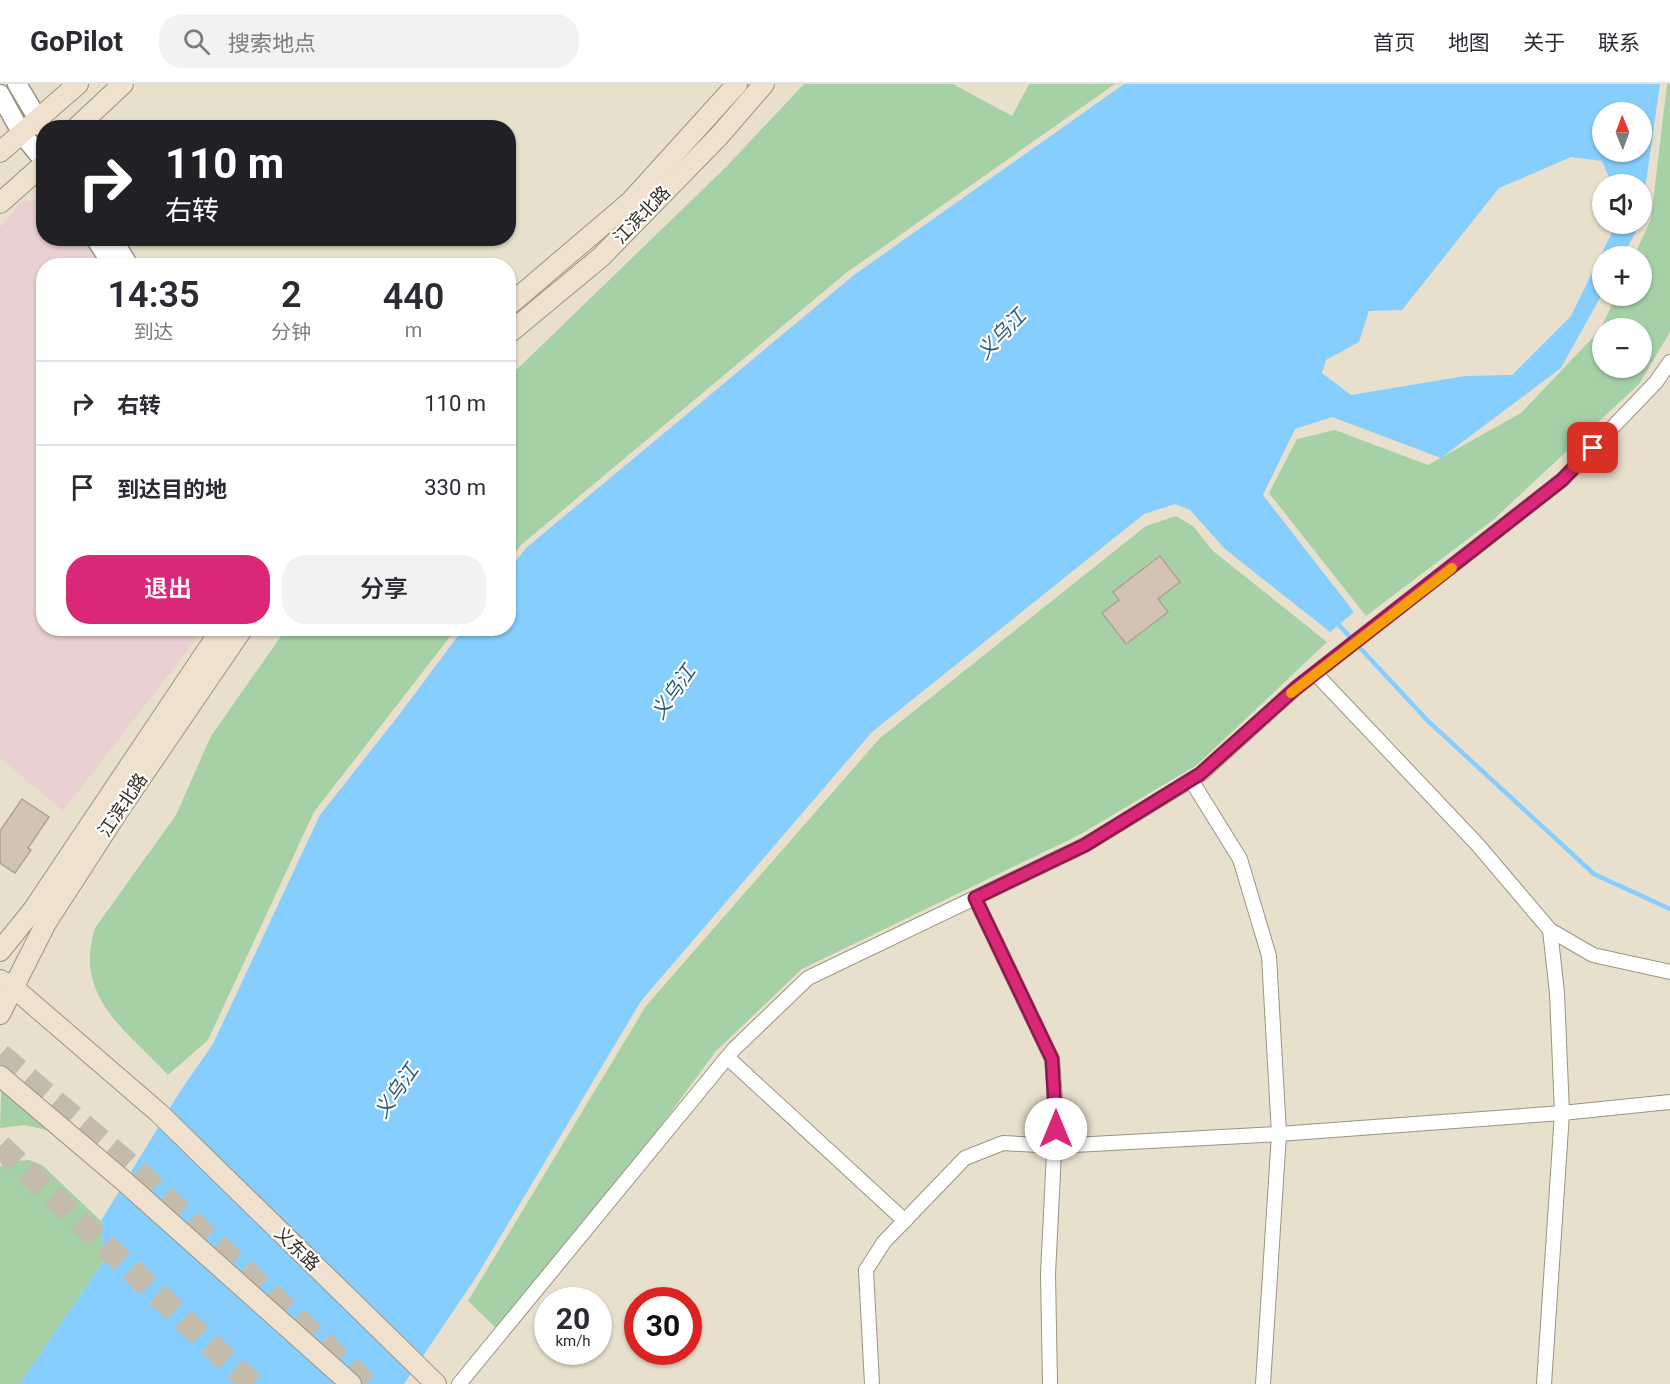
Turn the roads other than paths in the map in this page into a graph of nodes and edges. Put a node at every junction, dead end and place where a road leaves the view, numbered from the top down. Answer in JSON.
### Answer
{"nodes":[{"id":1,"x":17,"y":84,"type":"edge"},
{"id":2,"x":78,"y":84,"type":"edge"},
{"id":3,"x":123,"y":84,"type":"edge"},
{"id":4,"x":737,"y":84,"type":"edge"},
{"id":5,"x":764,"y":84,"type":"edge"},
{"id":6,"x":0,"y":94,"type":"edge"},
{"id":7,"x":39,"y":120,"type":"edge"},
{"id":8,"x":45,"y":120,"type":"edge"},
{"id":9,"x":85,"y":120,"type":"edge"},
{"id":10,"x":36,"y":127,"type":"edge"},
{"id":11,"x":22,"y":134,"type":"junction"},
{"id":12,"x":0,"y":152,"type":"edge"},
{"id":13,"x":36,"y":152,"type":"edge"},
{"id":14,"x":36,"y":170,"type":"edge"},
{"id":15,"x":0,"y":204,"type":"edge"},
{"id":16,"x":516,"y":299,"type":"edge"},
{"id":17,"x":516,"y":327,"type":"edge"},
{"id":18,"x":1670,"y":362,"type":"edge"},
{"id":19,"x":217,"y":636,"type":"edge"},
{"id":20,"x":238,"y":636,"type":"edge"},
{"id":21,"x":1316,"y":674,"type":"junction"},
{"id":22,"x":1191,"y":780,"type":"junction"},
{"id":23,"x":975,"y":898,"type":"junction"},
{"id":24,"x":1550,"y":930,"type":"junction"},
{"id":25,"x":0,"y":951,"type":"edge"},
{"id":26,"x":1670,"y":972,"type":"edge"},
{"id":27,"x":7,"y":984,"type":"edge"},
{"id":28,"x":0,"y":1014,"type":"edge"},
{"id":29,"x":728,"y":1058,"type":"junction"},
{"id":30,"x":0,"y":1076,"type":"edge"},
{"id":31,"x":1670,"y":1102,"type":"edge"},
{"id":32,"x":1562,"y":1113,"type":"junction"},
{"id":33,"x":1279,"y":1134,"type":"junction"},
{"id":34,"x":1055,"y":1146,"type":"junction"},
{"id":35,"x":905,"y":1221,"type":"junction"},
{"id":36,"x":351,"y":1384,"type":"edge"},
{"id":37,"x":436,"y":1384,"type":"edge"},
{"id":38,"x":459,"y":1384,"type":"edge"},
{"id":39,"x":872,"y":1384,"type":"edge"},
{"id":40,"x":1050,"y":1384,"type":"edge"},
{"id":41,"x":1263,"y":1384,"type":"edge"},
{"id":42,"x":1544,"y":1384,"type":"edge"}],
"edges":[{"from":1,"to":7,"type":"street"},
{"from":2,"to":8,"type":"main road"},
{"from":3,"to":9,"type":"main road"},
{"from":4,"to":16,"type":"main road","name":"江滨北路"},
{"from":5,"to":17,"type":"main road","name":"江滨北路"},
{"from":6,"to":11,"type":"street"},
{"from":10,"to":11,"type":"main road"},
{"from":11,"to":12,"type":"main road"},
{"from":11,"to":13,"type":"street"},
{"from":14,"to":15,"type":"main road"},
{"from":18,"to":21,"type":"street"},
{"from":19,"to":25,"type":"main road","name":"江滨北路"},
{"from":20,"to":27,"type":"main road","name":"江滨北路"},
{"from":21,"to":22,"type":"street"},
{"from":21,"to":24,"type":"street"},
{"from":22,"to":23,"type":"street"},
{"from":22,"to":33,"type":"street"},
{"from":23,"to":29,"type":"street"},
{"from":23,"to":34,"type":"street"},
{"from":24,"to":26,"type":"street"},
{"from":24,"to":32,"type":"street"},
{"from":27,"to":28,"type":"main road","name":"江滨北路"},
{"from":27,"to":37,"type":"main road","name":"义东路"},
{"from":29,"to":35,"type":"street"},
{"from":29,"to":38,"type":"street"},
{"from":30,"to":36,"type":"main road"},
{"from":31,"to":32,"type":"street"},
{"from":32,"to":33,"type":"street"},
{"from":32,"to":42,"type":"street"},
{"from":33,"to":34,"type":"street"},
{"from":33,"to":41,"type":"street"},
{"from":34,"to":35,"type":"street"},
{"from":34,"to":40,"type":"street"},
{"from":35,"to":39,"type":"street"}]}
